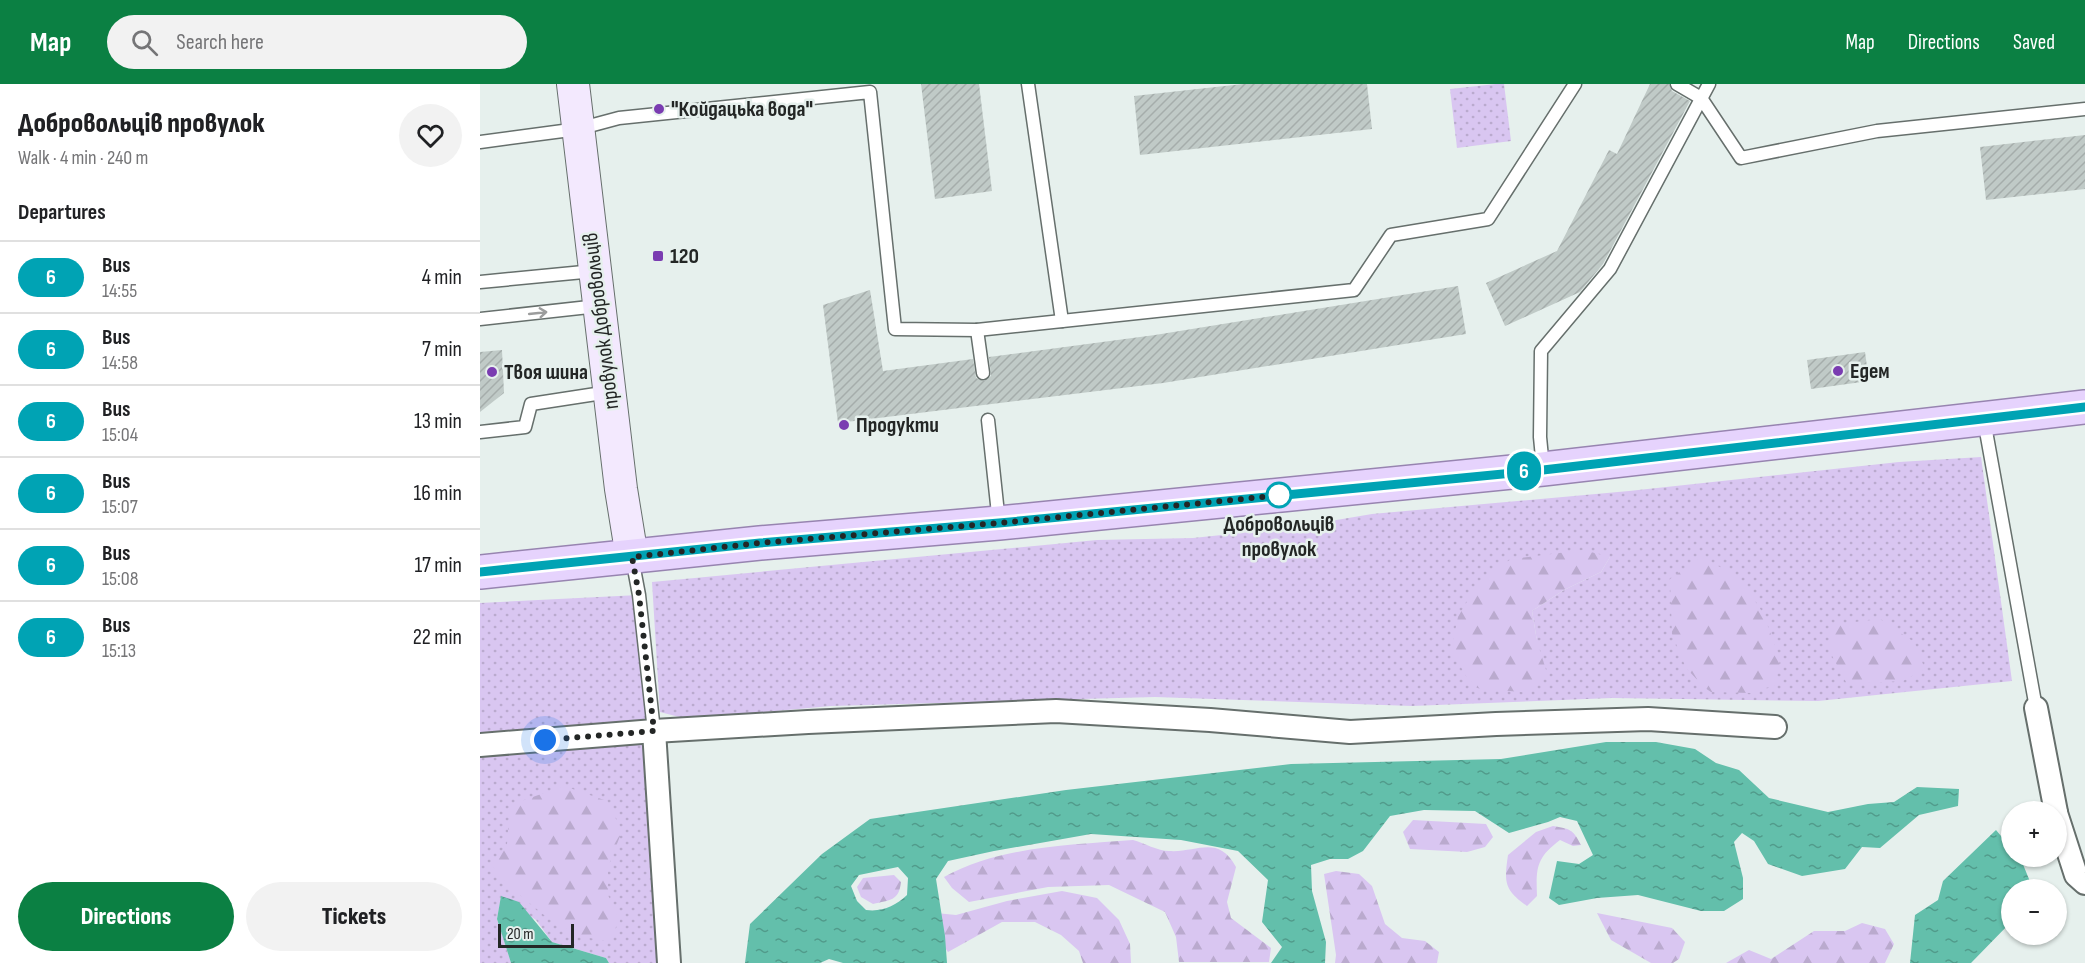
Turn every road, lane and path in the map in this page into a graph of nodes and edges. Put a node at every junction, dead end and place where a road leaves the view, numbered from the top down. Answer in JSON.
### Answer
{"nodes":[{"id":1,"x":573,"y":84,"type":"edge"},
{"id":2,"x":1028,"y":84,"type":"edge"},
{"id":3,"x":1575,"y":84,"type":"edge"},
{"id":4,"x":1677,"y":84,"type":"edge"},
{"id":5,"x":1709,"y":84,"type":"edge"},
{"id":6,"x":1701,"y":98,"type":"junction"},
{"id":7,"x":2085,"y":109,"type":"edge"},
{"id":8,"x":578,"y":129,"type":"junction"},
{"id":9,"x":480,"y":142,"type":"edge"},
{"id":10,"x":595,"y":271,"type":"junction"},
{"id":11,"x":480,"y":282,"type":"edge"},
{"id":12,"x":599,"y":306,"type":"junction"},
{"id":13,"x":480,"y":319,"type":"edge"},
{"id":14,"x":1062,"y":321,"type":"junction"},
{"id":15,"x":977,"y":330,"type":"junction"},
{"id":16,"x":983,"y":373,"type":"dead end"},
{"id":17,"x":609,"y":392,"type":"junction"},
{"id":18,"x":2085,"y":407,"type":"edge"},
{"id":19,"x":1983,"y":419,"type":"junction"},
{"id":20,"x":988,"y":420,"type":"dead end"},
{"id":21,"x":480,"y":432,"type":"edge"},
{"id":22,"x":1543,"y":470,"type":"junction"},
{"id":23,"x":999,"y":523,"type":"junction"},
{"id":24,"x":632,"y":557,"type":"junction"},
{"id":25,"x":480,"y":572,"type":"edge"},
{"id":26,"x":2036,"y":708,"type":"joint"},
{"id":27,"x":1775,"y":727,"type":"dead end"},
{"id":28,"x":654,"y":731,"type":"junction"},
{"id":29,"x":480,"y":745,"type":"edge"},
{"id":30,"x":2054,"y":801,"type":"edge"},
{"id":31,"x":2067,"y":847,"type":"edge"},
{"id":32,"x":2085,"y":883,"type":"edge"},
{"id":33,"x":669,"y":963,"type":"edge"}],
"edges":[{"from":1,"to":8,"type":"main road","name":"провулок Добровольців"},
{"from":2,"to":14,"type":"lane"},
{"from":3,"to":14,"type":"lane"},
{"from":4,"to":6,"type":"lane"},
{"from":5,"to":6,"type":"lane"},
{"from":6,"to":7,"type":"lane"},
{"from":6,"to":22,"type":"lane"},
{"from":8,"to":9,"type":"lane"},
{"from":8,"to":10,"type":"main road","name":"провулок Добровольців"},
{"from":8,"to":15,"type":"lane"},
{"from":10,"to":11,"type":"lane"},
{"from":10,"to":12,"type":"main road","name":"провулок Добровольців"},
{"from":13,"to":12,"type":"lane","one_way":true},
{"from":12,"to":17,"type":"main road","name":"провулок Добровольців"},
{"from":14,"to":15,"type":"lane"},
{"from":15,"to":16,"type":"lane"},
{"from":17,"to":21,"type":"lane"},
{"from":17,"to":24,"type":"main road","name":"провулок Добровольців"},
{"from":18,"to":19,"type":"main road"},
{"from":19,"to":22,"type":"main road"},
{"from":19,"to":26,"type":"lane"},
{"from":20,"to":23,"type":"lane"},
{"from":22,"to":23,"type":"main road"},
{"from":23,"to":24,"type":"main road"},
{"from":24,"to":25,"type":"main road"},
{"from":24,"to":28,"type":"lane"},
{"from":26,"to":30,"type":"street"},
{"from":27,"to":28,"type":"street"},
{"from":28,"to":29,"type":"street"},
{"from":28,"to":33,"type":"street"},
{"from":31,"to":32,"type":"street"}]}
